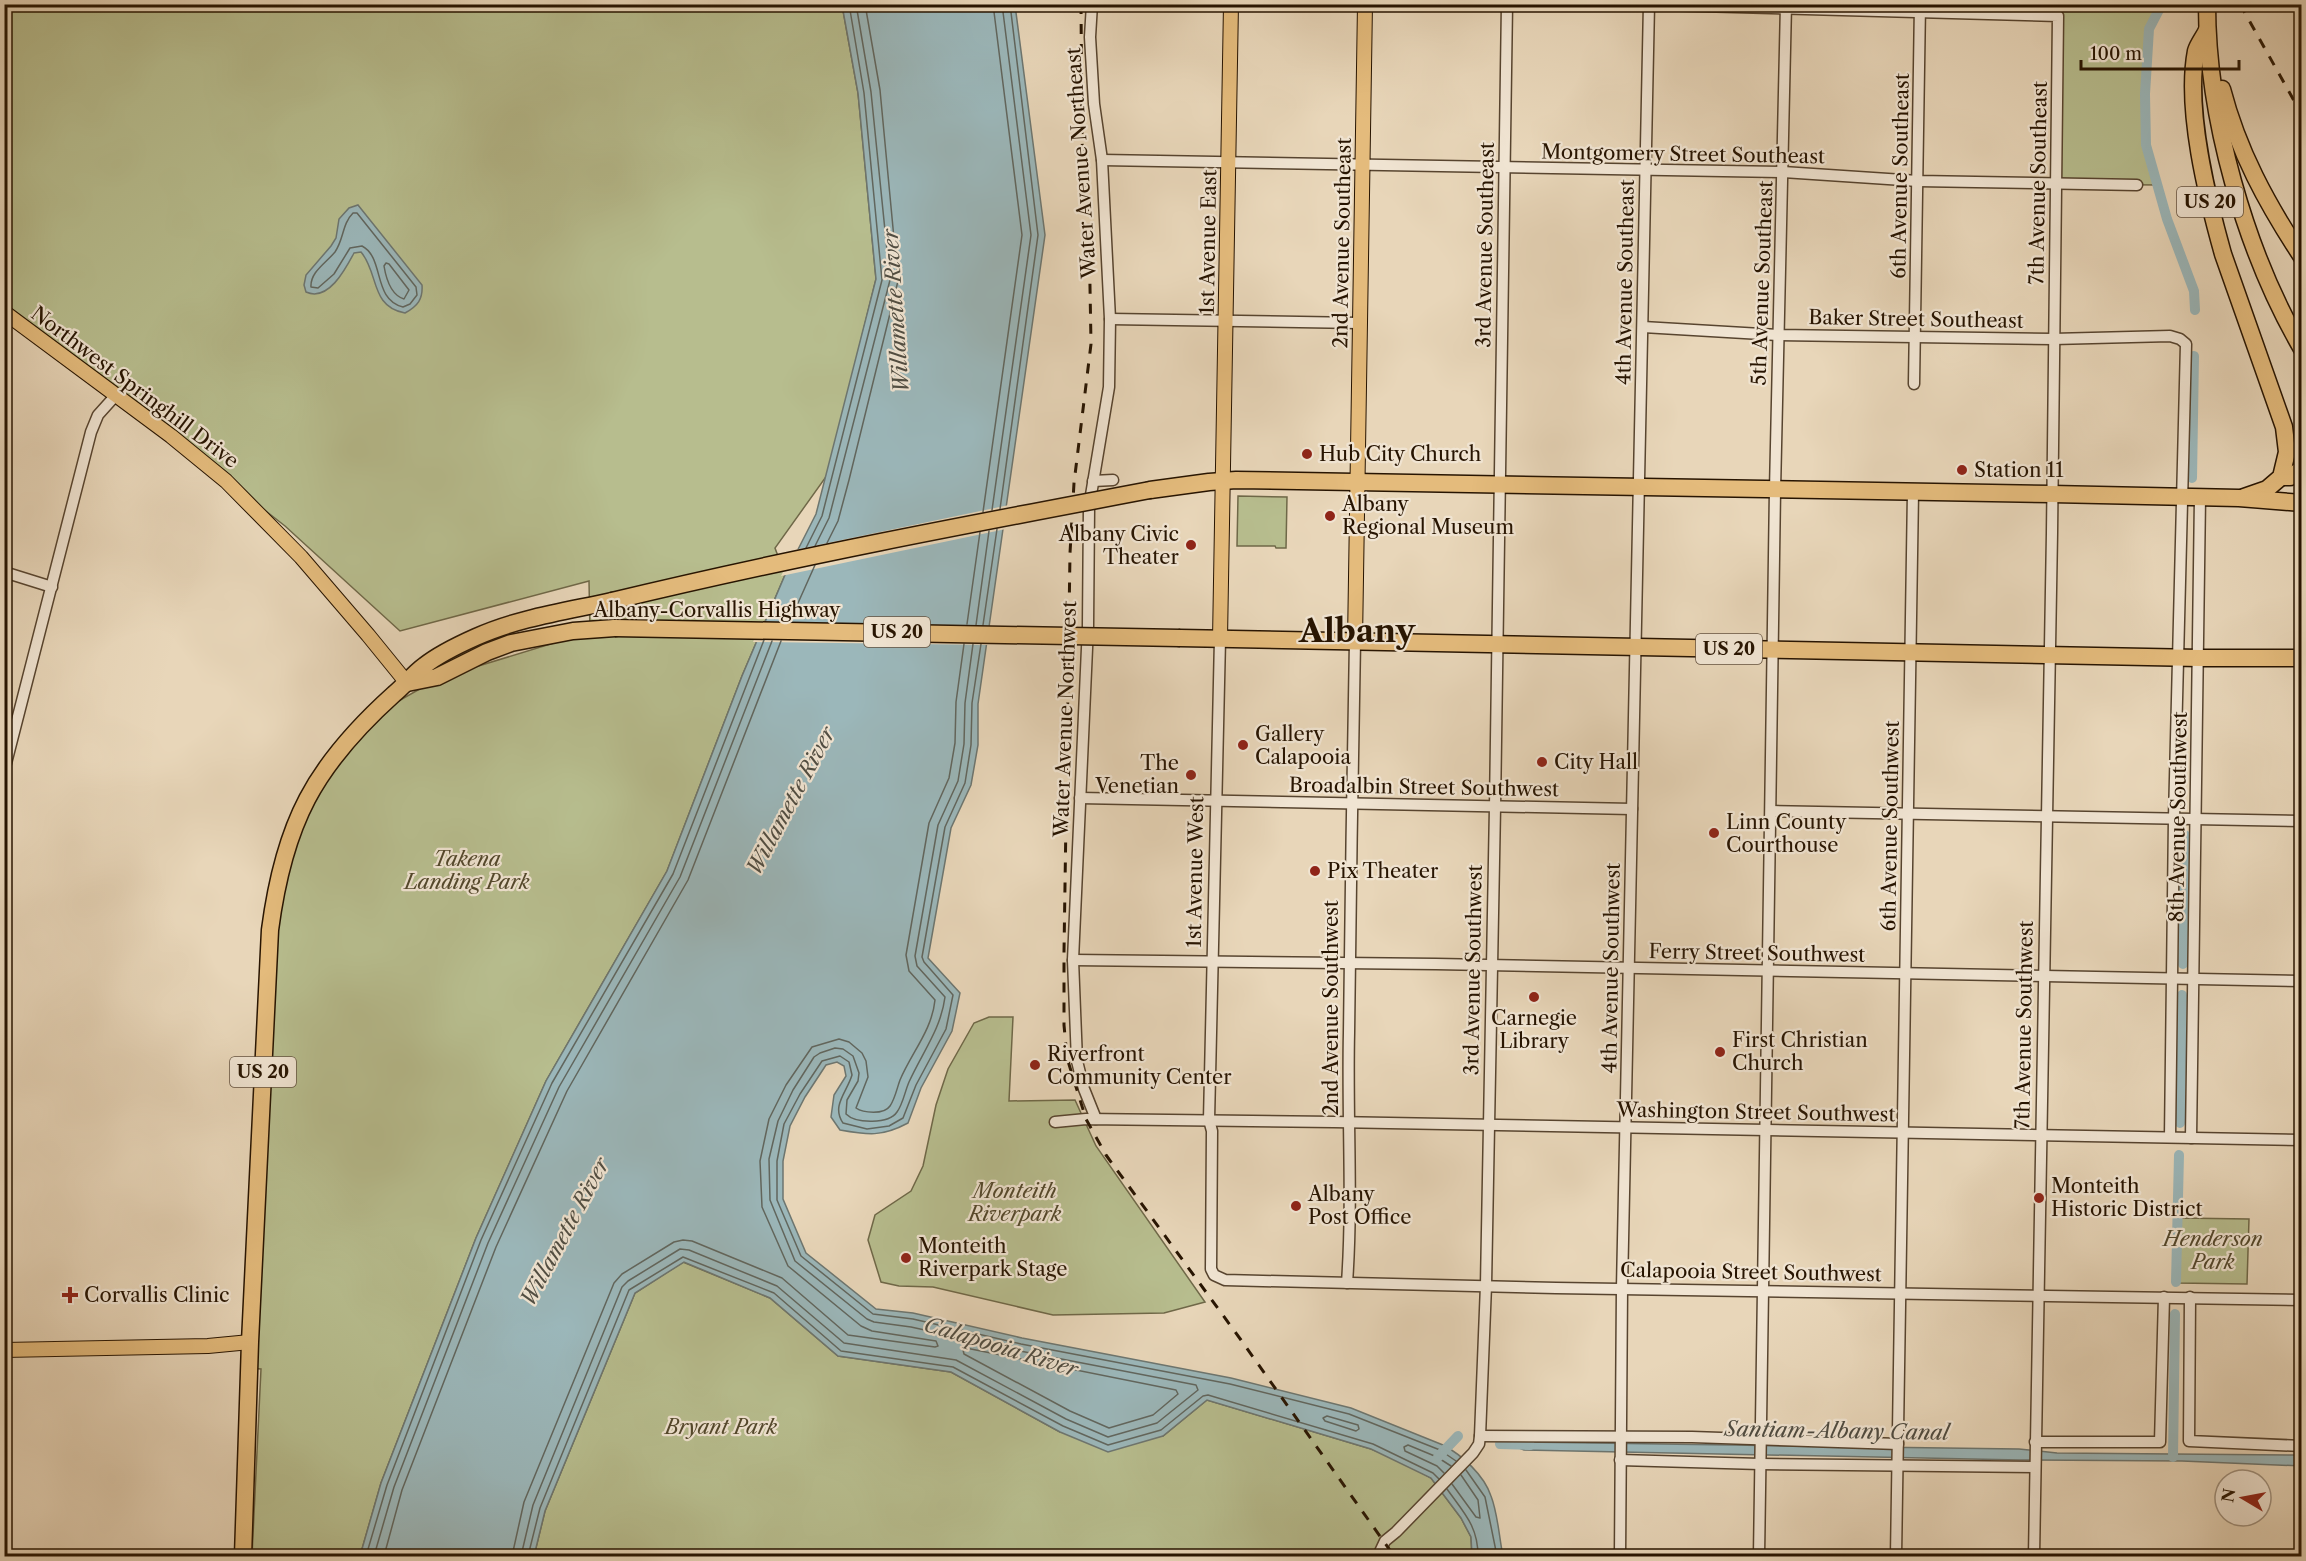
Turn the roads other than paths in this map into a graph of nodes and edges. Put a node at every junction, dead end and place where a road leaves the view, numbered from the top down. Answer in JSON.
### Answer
{"nodes":[{"id":1,"x":1092,"y":4,"type":"edge"},
{"id":2,"x":1232,"y":4,"type":"edge"},
{"id":3,"x":1365,"y":4,"type":"edge"},
{"id":4,"x":1507,"y":4,"type":"edge"},
{"id":5,"x":1625,"y":4,"type":"edge"},
{"id":6,"x":2207,"y":4,"type":"edge"},
{"id":7,"x":1649,"y":5,"type":"edge"},
{"id":8,"x":1786,"y":6,"type":"edge"},
{"id":9,"x":1920,"y":9,"type":"edge"},
{"id":10,"x":2207,"y":30,"type":"junction"},
{"id":11,"x":1102,"y":160,"type":"junction"},
{"id":12,"x":1229,"y":163,"type":"junction"},
{"id":13,"x":1363,"y":165,"type":"junction"},
{"id":14,"x":1505,"y":168,"type":"junction"},
{"id":15,"x":1645,"y":171,"type":"junction"},
{"id":16,"x":1783,"y":172,"type":"junction"},
{"id":17,"x":1918,"y":181,"type":"junction"},
{"id":18,"x":2056,"y":184,"type":"junction"},
{"id":19,"x":2137,"y":185,"type":"dead end"},
{"id":20,"x":2301,"y":256,"type":"edge"},
{"id":21,"x":4,"y":312,"type":"edge"},
{"id":22,"x":1110,"y":319,"type":"junction"},
{"id":23,"x":1226,"y":321,"type":"junction"},
{"id":24,"x":1359,"y":323,"type":"junction"},
{"id":25,"x":1642,"y":327,"type":"junction"},
{"id":26,"x":1778,"y":335,"type":"junction"},
{"id":27,"x":1915,"y":337,"type":"junction"},
{"id":28,"x":2053,"y":339,"type":"junction"},
{"id":29,"x":2186,"y":344,"type":"joint"},
{"id":30,"x":2301,"y":349,"type":"edge"},
{"id":31,"x":1914,"y":384,"type":"dead end"},
{"id":32,"x":116,"y":395,"type":"junction"},
{"id":33,"x":2301,"y":469,"type":"edge"},
{"id":34,"x":2281,"y":477,"type":"junction"},
{"id":35,"x":1113,"y":480,"type":"dead end"},
{"id":36,"x":1093,"y":481,"type":"junction"},
{"id":37,"x":1222,"y":481,"type":"junction"},
{"id":38,"x":1356,"y":482,"type":"junction"},
{"id":39,"x":1500,"y":486,"type":"junction"},
{"id":40,"x":1638,"y":487,"type":"junction"},
{"id":41,"x":1775,"y":490,"type":"junction"},
{"id":42,"x":1913,"y":492,"type":"junction"},
{"id":43,"x":2052,"y":494,"type":"junction"},
{"id":44,"x":2180,"y":497,"type":"junction"},
{"id":45,"x":2200,"y":497,"type":"junction"},
{"id":46,"x":2239,"y":498,"type":"junction"},
{"id":47,"x":2301,"y":503,"type":"edge"},
{"id":48,"x":4,"y":572,"type":"edge"},
{"id":49,"x":52,"y":586,"type":"junction"},
{"id":50,"x":1220,"y":639,"type":"junction"},
{"id":51,"x":1355,"y":641,"type":"junction"},
{"id":52,"x":1497,"y":645,"type":"junction"},
{"id":53,"x":1636,"y":647,"type":"junction"},
{"id":54,"x":1774,"y":650,"type":"junction"},
{"id":55,"x":1910,"y":652,"type":"junction"},
{"id":56,"x":2049,"y":655,"type":"junction"},
{"id":57,"x":2178,"y":658,"type":"junction"},
{"id":58,"x":2199,"y":658,"type":"junction"},
{"id":59,"x":2301,"y":658,"type":"edge"},
{"id":60,"x":407,"y":683,"type":"junction"},
{"id":61,"x":4,"y":771,"type":"edge"},
{"id":62,"x":1080,"y":798,"type":"junction"},
{"id":63,"x":1216,"y":802,"type":"junction"},
{"id":64,"x":1352,"y":805,"type":"junction"},
{"id":65,"x":1495,"y":807,"type":"junction"},
{"id":66,"x":1632,"y":809,"type":"junction"},
{"id":67,"x":1771,"y":811,"type":"junction"},
{"id":68,"x":1907,"y":812,"type":"junction"},
{"id":69,"x":2046,"y":815,"type":"junction"},
{"id":70,"x":2174,"y":818,"type":"junction"},
{"id":71,"x":2195,"y":819,"type":"junction"},
{"id":72,"x":2301,"y":821,"type":"edge"},
{"id":73,"x":1073,"y":960,"type":"junction"},
{"id":74,"x":1213,"y":961,"type":"junction"},
{"id":75,"x":1351,"y":963,"type":"junction"},
{"id":76,"x":1492,"y":966,"type":"junction"},
{"id":77,"x":1629,"y":968,"type":"junction"},
{"id":78,"x":1768,"y":970,"type":"junction"},
{"id":79,"x":1905,"y":973,"type":"junction"},
{"id":80,"x":2043,"y":976,"type":"junction"},
{"id":81,"x":2171,"y":977,"type":"junction"},
{"id":82,"x":2193,"y":977,"type":"junction"},
{"id":83,"x":2301,"y":981,"type":"edge"},
{"id":84,"x":1096,"y":1119,"type":"junction"},
{"id":85,"x":1209,"y":1120,"type":"junction"},
{"id":86,"x":1055,"y":1122,"type":"dead end"},
{"id":87,"x":1349,"y":1122,"type":"junction"},
{"id":88,"x":1489,"y":1125,"type":"junction"},
{"id":89,"x":1626,"y":1128,"type":"junction"},
{"id":90,"x":1766,"y":1130,"type":"junction"},
{"id":91,"x":1903,"y":1133,"type":"junction"},
{"id":92,"x":2040,"y":1135,"type":"junction"},
{"id":93,"x":2170,"y":1137,"type":"junction"},
{"id":94,"x":2191,"y":1138,"type":"junction"},
{"id":95,"x":2301,"y":1140,"type":"edge"},
{"id":96,"x":1211,"y":1264,"type":"joint"},
{"id":97,"x":1347,"y":1283,"type":"junction"},
{"id":98,"x":1486,"y":1285,"type":"junction"},
{"id":99,"x":1622,"y":1288,"type":"junction"},
{"id":100,"x":1763,"y":1291,"type":"junction"},
{"id":101,"x":1901,"y":1292,"type":"junction"},
{"id":102,"x":2037,"y":1296,"type":"junction"},
{"id":103,"x":2164,"y":1297,"type":"junction"},
{"id":104,"x":2190,"y":1297,"type":"junction"},
{"id":105,"x":2301,"y":1300,"type":"edge"},
{"id":106,"x":250,"y":1342,"type":"junction"},
{"id":107,"x":4,"y":1350,"type":"edge"},
{"id":108,"x":1480,"y":1436,"type":"junction"},
{"id":109,"x":1620,"y":1439,"type":"junction"},
{"id":110,"x":1761,"y":1443,"type":"junction"},
{"id":111,"x":1898,"y":1445,"type":"junction"},
{"id":112,"x":2301,"y":1446,"type":"edge"},
{"id":113,"x":2035,"y":1454,"type":"junction"},
{"id":114,"x":1620,"y":1457,"type":"junction"},
{"id":115,"x":1760,"y":1460,"type":"junction"},
{"id":116,"x":1898,"y":1462,"type":"junction"},
{"id":117,"x":243,"y":1557,"type":"edge"},
{"id":118,"x":1378,"y":1557,"type":"edge"},
{"id":119,"x":1620,"y":1557,"type":"edge"},
{"id":120,"x":1759,"y":1557,"type":"edge"},
{"id":121,"x":1896,"y":1557,"type":"edge"},
{"id":122,"x":2034,"y":1557,"type":"edge"}],
"edges":[{"from":1,"to":11,"type":"street","name":"Water Avenue Northeast"},
{"from":2,"to":12,"type":"main road","name":"1st Avenue East"},
{"from":3,"to":13,"type":"main road","name":"2nd Avenue Southeast"},
{"from":4,"to":14,"type":"street","name":"3rd Avenue Southeast"},
{"from":5,"to":7,"type":"street"},
{"from":6,"to":10,"type":"highway","number":"US 20"},
{"from":7,"to":8,"type":"street"},
{"from":7,"to":15,"type":"street","name":"4th Avenue Southeast"},
{"from":8,"to":9,"type":"street"},
{"from":8,"to":16,"type":"street","name":"5th Avenue Southeast"},
{"from":9,"to":17,"type":"street","name":"6th Avenue Southeast"},
{"from":9,"to":18,"type":"street","name":"7th Avenue Southeast"},
{"from":10,"to":20,"type":"highway","number":"US 20"},
{"from":10,"to":30,"type":"highway"},
{"from":10,"to":34,"type":"highway","number":"US 20"},
{"from":11,"to":12,"type":"street","name":"Montgomery Street Southeast"},
{"from":11,"to":22,"type":"street","name":"Water Avenue Northeast"},
{"from":12,"to":13,"type":"street","name":"Montgomery Street Southeast"},
{"from":12,"to":23,"type":"main road","name":"1st Avenue East"},
{"from":13,"to":14,"type":"street","name":"Montgomery Street Southeast"},
{"from":13,"to":24,"type":"main road","name":"2nd Avenue Southeast"},
{"from":14,"to":15,"type":"street","name":"Montgomery Street Southeast"},
{"from":14,"to":39,"type":"street","name":"3rd Avenue Southeast"},
{"from":15,"to":16,"type":"street","name":"Montgomery Street Southeast"},
{"from":15,"to":25,"type":"street","name":"4th Avenue Southeast"},
{"from":16,"to":17,"type":"street","name":"Montgomery Street Southeast"},
{"from":16,"to":26,"type":"street","name":"5th Avenue Southeast"},
{"from":17,"to":18,"type":"street","name":"Montgomery Street Southeast"},
{"from":17,"to":27,"type":"street","name":"6th Avenue Southeast"},
{"from":18,"to":19,"type":"street","name":"Montgomery Street Southeast"},
{"from":18,"to":28,"type":"street","name":"7th Avenue Southeast"},
{"from":21,"to":32,"type":"main road","name":"Northwest Springhill Drive"},
{"from":22,"to":23,"type":"street"},
{"from":22,"to":36,"type":"street","name":"Water Avenue Northwest"},
{"from":23,"to":24,"type":"street"},
{"from":23,"to":37,"type":"main road","name":"1st Avenue East"},
{"from":24,"to":38,"type":"main road","name":"2nd Avenue Southeast"},
{"from":25,"to":26,"type":"street","name":"Baker Street Southeast"},
{"from":25,"to":40,"type":"street","name":"4th Avenue Southeast"},
{"from":26,"to":27,"type":"street","name":"Baker Street Southeast"},
{"from":26,"to":41,"type":"street","name":"5th Avenue Southeast"},
{"from":27,"to":28,"type":"street","name":"Baker Street Southeast"},
{"from":27,"to":31,"type":"street","name":"6th Avenue Southeast"},
{"from":28,"to":29,"type":"street","name":"Baker Street Southeast"},
{"from":28,"to":43,"type":"street","name":"7th Avenue Southeast"},
{"from":29,"to":44,"type":"street","name":"8th Avenue Southwest"},
{"from":32,"to":49,"type":"street"},
{"from":32,"to":60,"type":"main road","name":"Northwest Springhill Drive"},
{"from":33,"to":34,"type":"highway"},
{"from":34,"to":46,"type":"highway","number":"US 20"},
{"from":35,"to":36,"type":"street"},
{"from":36,"to":62,"type":"street","name":"Water Avenue Northwest"},
{"from":37,"to":38,"type":"highway","number":"US 20"},
{"from":37,"to":50,"type":"main road","name":"1st Avenue West"},
{"from":37,"to":60,"type":"highway","name":"Albany-Corvallis Highway","number":"US 20","bridge":true},
{"from":38,"to":39,"type":"highway","number":"US 20"},
{"from":38,"to":51,"type":"main road","name":"2nd Avenue Southwest"},
{"from":39,"to":40,"type":"highway","number":"US 20"},
{"from":39,"to":52,"type":"street","name":"3rd Avenue Southwest"},
{"from":40,"to":41,"type":"highway","number":"US 20"},
{"from":40,"to":53,"type":"street","name":"4th Avenue Southwest"},
{"from":41,"to":42,"type":"highway","number":"US 20"},
{"from":41,"to":54,"type":"street","name":"5th Avenue Southeast"},
{"from":42,"to":43,"type":"highway","number":"US 20"},
{"from":42,"to":55,"type":"street","name":"6th Avenue Southwest"},
{"from":43,"to":44,"type":"highway","number":"US 20"},
{"from":43,"to":56,"type":"street","name":"7th Avenue Southwest"},
{"from":44,"to":45,"type":"highway","number":"US 20"},
{"from":44,"to":57,"type":"street","name":"8th Avenue Southwest"},
{"from":45,"to":46,"type":"highway","number":"US 20"},
{"from":45,"to":58,"type":"street","name":"8th Avenue Southwest"},
{"from":46,"to":47,"type":"highway"},
{"from":48,"to":49,"type":"street"},
{"from":49,"to":61,"type":"street"},
{"from":50,"to":51,"type":"highway","number":"US 20"},
{"from":50,"to":60,"type":"highway","name":"Albany-Corvallis Highway","number":"US 20","bridge":true},
{"from":50,"to":63,"type":"street","name":"1st Avenue West"},
{"from":51,"to":52,"type":"highway","number":"US 20"},
{"from":51,"to":64,"type":"street","name":"2nd Avenue Southwest"},
{"from":52,"to":53,"type":"highway","number":"US 20"},
{"from":52,"to":65,"type":"street","name":"3rd Avenue Southwest"},
{"from":53,"to":54,"type":"highway","number":"US 20"},
{"from":53,"to":66,"type":"street","name":"4th Avenue Southwest"},
{"from":54,"to":55,"type":"highway","number":"US 20"},
{"from":54,"to":67,"type":"street","name":"5th Avenue Southeast"},
{"from":55,"to":56,"type":"highway","number":"US 20"},
{"from":55,"to":68,"type":"street","name":"6th Avenue Southwest"},
{"from":56,"to":57,"type":"highway","number":"US 20"},
{"from":56,"to":69,"type":"street","name":"7th Avenue Southwest"},
{"from":57,"to":58,"type":"highway","number":"US 20"},
{"from":57,"to":70,"type":"street","name":"8th Avenue Southwest"},
{"from":58,"to":59,"type":"highway","number":"US 20"},
{"from":58,"to":71,"type":"street","name":"8th Avenue Southwest"},
{"from":60,"to":106,"type":"highway","name":"Albany-Corvallis Highway","number":"US 20"},
{"from":62,"to":63,"type":"street","name":"Broadalbin Street Southwest"},
{"from":62,"to":73,"type":"street","name":"Water Avenue Northwest"},
{"from":63,"to":64,"type":"street","name":"Broadalbin Street Southwest"},
{"from":63,"to":74,"type":"street","name":"1st Avenue West"},
{"from":64,"to":65,"type":"street","name":"Broadalbin Street Southwest"},
{"from":64,"to":75,"type":"street","name":"2nd Avenue Southwest"},
{"from":65,"to":66,"type":"street","name":"Broadalbin Street Southwest"},
{"from":65,"to":76,"type":"street","name":"3rd Avenue Southwest"},
{"from":66,"to":77,"type":"street","name":"4th Avenue Southwest"},
{"from":67,"to":68,"type":"street"},
{"from":67,"to":78,"type":"street","name":"5th Avenue Southeast"},
{"from":68,"to":69,"type":"street"},
{"from":68,"to":79,"type":"street","name":"6th Avenue Southwest"},
{"from":69,"to":70,"type":"street"},
{"from":69,"to":80,"type":"street","name":"7th Avenue Southwest"},
{"from":70,"to":71,"type":"street"},
{"from":70,"to":81,"type":"street","name":"8th Avenue Southwest"},
{"from":71,"to":72,"type":"street"},
{"from":71,"to":82,"type":"street","name":"8th Avenue Southwest"},
{"from":73,"to":74,"type":"street","name":"Ferry Street Southwest"},
{"from":73,"to":84,"type":"street","name":"Water Avenue Northwest"},
{"from":74,"to":75,"type":"street","name":"Ferry Street Southwest"},
{"from":74,"to":85,"type":"street","name":"1st Avenue West"},
{"from":75,"to":76,"type":"street","name":"Ferry Street Southwest"},
{"from":75,"to":87,"type":"street","name":"2nd Avenue Southwest"},
{"from":76,"to":77,"type":"street","name":"Ferry Street Southwest"},
{"from":76,"to":88,"type":"street","name":"3rd Avenue Southwest"},
{"from":77,"to":78,"type":"street","name":"Ferry Street Southwest"},
{"from":77,"to":89,"type":"street","name":"4th Avenue Southwest"},
{"from":78,"to":79,"type":"street","name":"Ferry Street Southwest"},
{"from":78,"to":90,"type":"street","name":"5th Avenue Southeast"},
{"from":79,"to":80,"type":"street","name":"Ferry Street Southwest"},
{"from":79,"to":91,"type":"street","name":"6th Avenue Southwest"},
{"from":80,"to":81,"type":"street","name":"Ferry Street Southwest"},
{"from":80,"to":92,"type":"street","name":"7th Avenue Southwest"},
{"from":81,"to":82,"type":"street","name":"Ferry Street Southwest"},
{"from":81,"to":93,"type":"street","name":"8th Avenue Southwest"},
{"from":82,"to":83,"type":"street","name":"Ferry Street Southwest"},
{"from":82,"to":94,"type":"street","name":"8th Avenue Southwest"},
{"from":84,"to":85,"type":"street","name":"Washington Street Southwest"},
{"from":84,"to":86,"type":"street","name":"Washington Street Southwest"},
{"from":85,"to":87,"type":"street","name":"Washington Street Southwest"},
{"from":85,"to":96,"type":"street","name":"1st Avenue West"},
{"from":87,"to":88,"type":"street","name":"Washington Street Southwest"},
{"from":87,"to":97,"type":"street","name":"2nd Avenue Southwest"},
{"from":88,"to":89,"type":"street","name":"Washington Street Southwest"},
{"from":88,"to":98,"type":"street","name":"3rd Avenue Southwest"},
{"from":89,"to":90,"type":"street","name":"Washington Street Southwest"},
{"from":89,"to":99,"type":"street","name":"4th Avenue Southwest"},
{"from":90,"to":91,"type":"street","name":"Washington Street Southwest"},
{"from":90,"to":100,"type":"street","name":"5th Avenue Southeast"},
{"from":91,"to":92,"type":"street","name":"Washington Street Southwest"},
{"from":91,"to":101,"type":"street","name":"6th Avenue Southwest"},
{"from":92,"to":93,"type":"street","name":"Washington Street Southwest"},
{"from":92,"to":102,"type":"street","name":"7th Avenue Southwest"},
{"from":93,"to":94,"type":"street","name":"Washington Street Southwest"},
{"from":94,"to":95,"type":"street","name":"Washington Street Southwest"},
{"from":96,"to":97,"type":"street","name":"Calapooia Street Southwest"},
{"from":97,"to":98,"type":"street","name":"Calapooia Street Southwest"},
{"from":98,"to":99,"type":"street","name":"Calapooia Street Southwest"},
{"from":98,"to":108,"type":"street","name":"3rd Avenue Southwest"},
{"from":99,"to":100,"type":"street","name":"Calapooia Street Southwest"},
{"from":99,"to":109,"type":"street","name":"4th Avenue Southwest"},
{"from":100,"to":101,"type":"street","name":"Calapooia Street Southwest"},
{"from":100,"to":110,"type":"street","name":"5th Avenue Southeast"},
{"from":101,"to":102,"type":"street","name":"Calapooia Street Southwest"},
{"from":101,"to":111,"type":"street","name":"6th Avenue Southwest"},
{"from":102,"to":103,"type":"street","name":"Calapooia Street Southwest"},
{"from":102,"to":113,"type":"street","name":"7th Avenue Southwest"},
{"from":103,"to":104,"type":"street","name":"Calapooia Street Southwest"},
{"from":103,"to":113,"type":"street"},
{"from":104,"to":105,"type":"street","name":"Calapooia Street Southwest"},
{"from":104,"to":112,"type":"street"},
{"from":106,"to":107,"type":"main road"},
{"from":106,"to":117,"type":"highway","name":"Albany-Corvallis Highway","number":"US 20"},
{"from":108,"to":109,"type":"street"},
{"from":108,"to":118,"type":"street","name":"3rd Avenue Southwest"},
{"from":109,"to":110,"type":"street"},
{"from":109,"to":114,"type":"street","name":"4th Avenue Southwest"},
{"from":110,"to":111,"type":"street"},
{"from":110,"to":115,"type":"street","name":"5th Avenue Southeast"},
{"from":111,"to":116,"type":"street","name":"6th Avenue Southwest"},
{"from":113,"to":116,"type":"street"},
{"from":113,"to":122,"type":"street","name":"7th Avenue Southwest"},
{"from":114,"to":115,"type":"street"},
{"from":114,"to":119,"type":"street","name":"4th Avenue Southwest"},
{"from":115,"to":116,"type":"street"},
{"from":115,"to":120,"type":"street","name":"5th Avenue Southeast"},
{"from":116,"to":121,"type":"street","name":"6th Avenue Southwest"}]}
